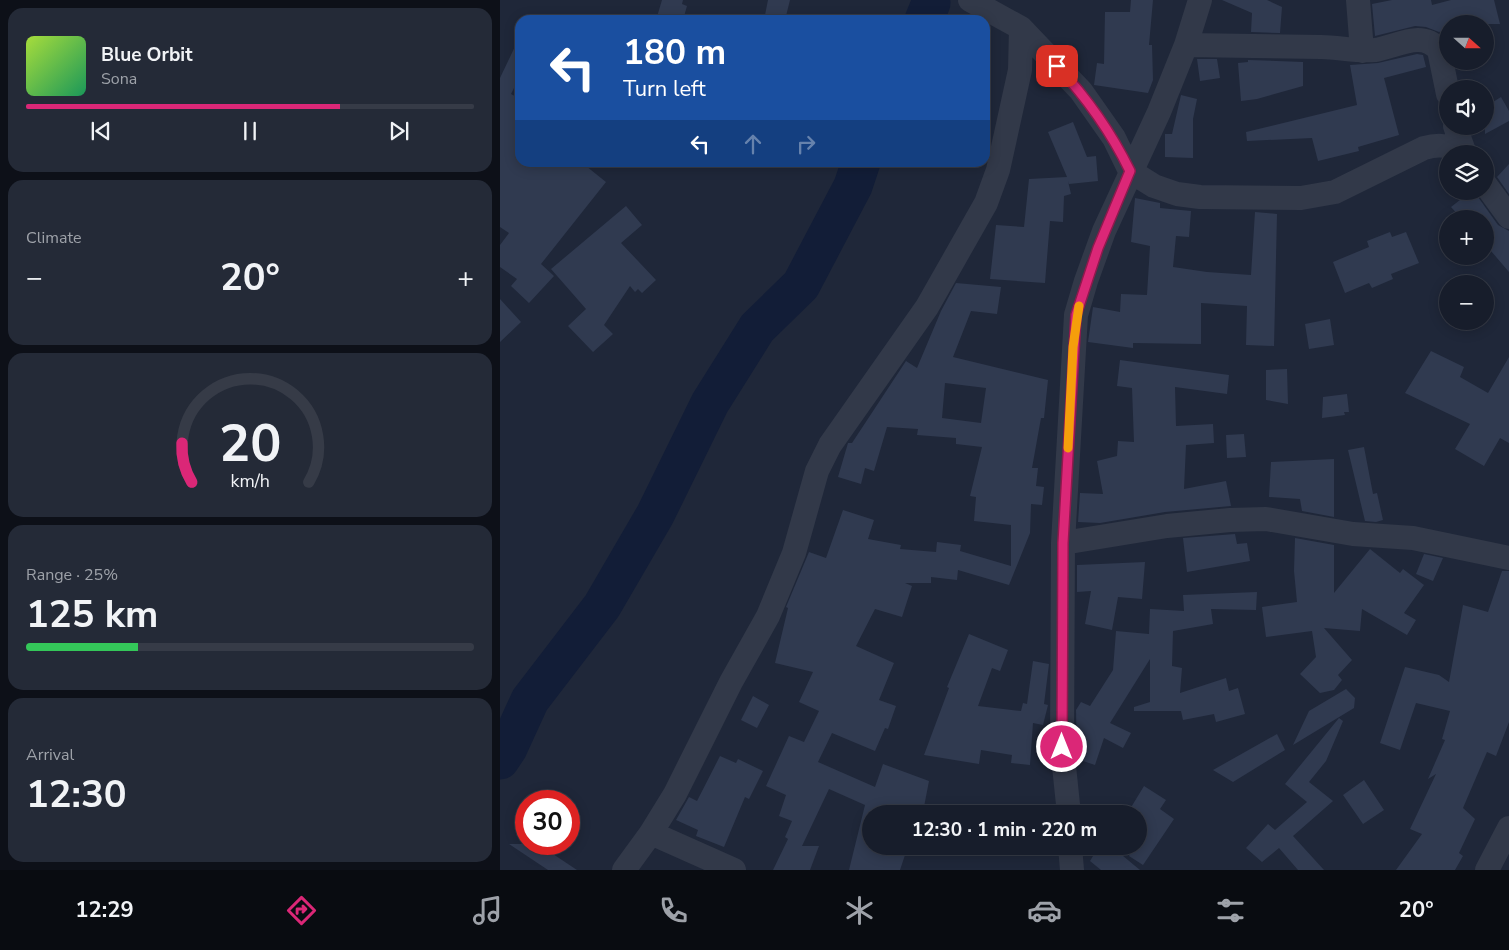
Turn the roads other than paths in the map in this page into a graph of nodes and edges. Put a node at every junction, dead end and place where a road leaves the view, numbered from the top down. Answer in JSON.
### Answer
{"nodes":[{"id":1,"x":970,"y":0,"type":"edge"},
{"id":2,"x":1200,"y":0,"type":"edge"},
{"id":3,"x":1358,"y":0,"type":"edge"},
{"id":4,"x":1021,"y":28,"type":"junction"},
{"id":5,"x":1186,"y":45,"type":"junction"},
{"id":6,"x":1362,"y":50,"type":"junction"},
{"id":7,"x":1445,"y":80,"type":"edge"},
{"id":8,"x":1439,"y":145,"type":"edge"},
{"id":9,"x":1130,"y":171,"type":"junction"},
{"id":10,"x":1494,"y":196,"type":"edge"},
{"id":11,"x":1509,"y":217,"type":"edge"},
{"id":12,"x":1063,"y":543,"type":"junction"},
{"id":13,"x":1509,"y":558,"type":"edge"},
{"id":14,"x":1067,"y":805,"type":"edge"},
{"id":15,"x":1509,"y":828,"type":"edge"},
{"id":16,"x":651,"y":833,"type":"junction"},
{"id":17,"x":1071,"y":855,"type":"edge"},
{"id":18,"x":624,"y":870,"type":"edge"},
{"id":19,"x":734,"y":870,"type":"edge"},
{"id":20,"x":1072,"y":870,"type":"edge"},
{"id":21,"x":1487,"y":870,"type":"edge"}],
"edges":[{"from":1,"to":4,"type":"street"},
{"from":2,"to":5,"type":"street"},
{"from":3,"to":6,"type":"street"},
{"from":4,"to":9,"type":"street"},
{"from":4,"to":16,"type":"street"},
{"from":5,"to":6,"type":"street"},
{"from":5,"to":9,"type":"street"},
{"from":6,"to":7,"type":"street"},
{"from":8,"to":9,"type":"street"},
{"from":9,"to":12,"type":"street"},
{"from":10,"to":11,"type":"street"},
{"from":12,"to":13,"type":"street"},
{"from":12,"to":14,"type":"street"},
{"from":15,"to":21,"type":"street"},
{"from":16,"to":18,"type":"street"},
{"from":16,"to":19,"type":"street"},
{"from":17,"to":20,"type":"street"}]}
